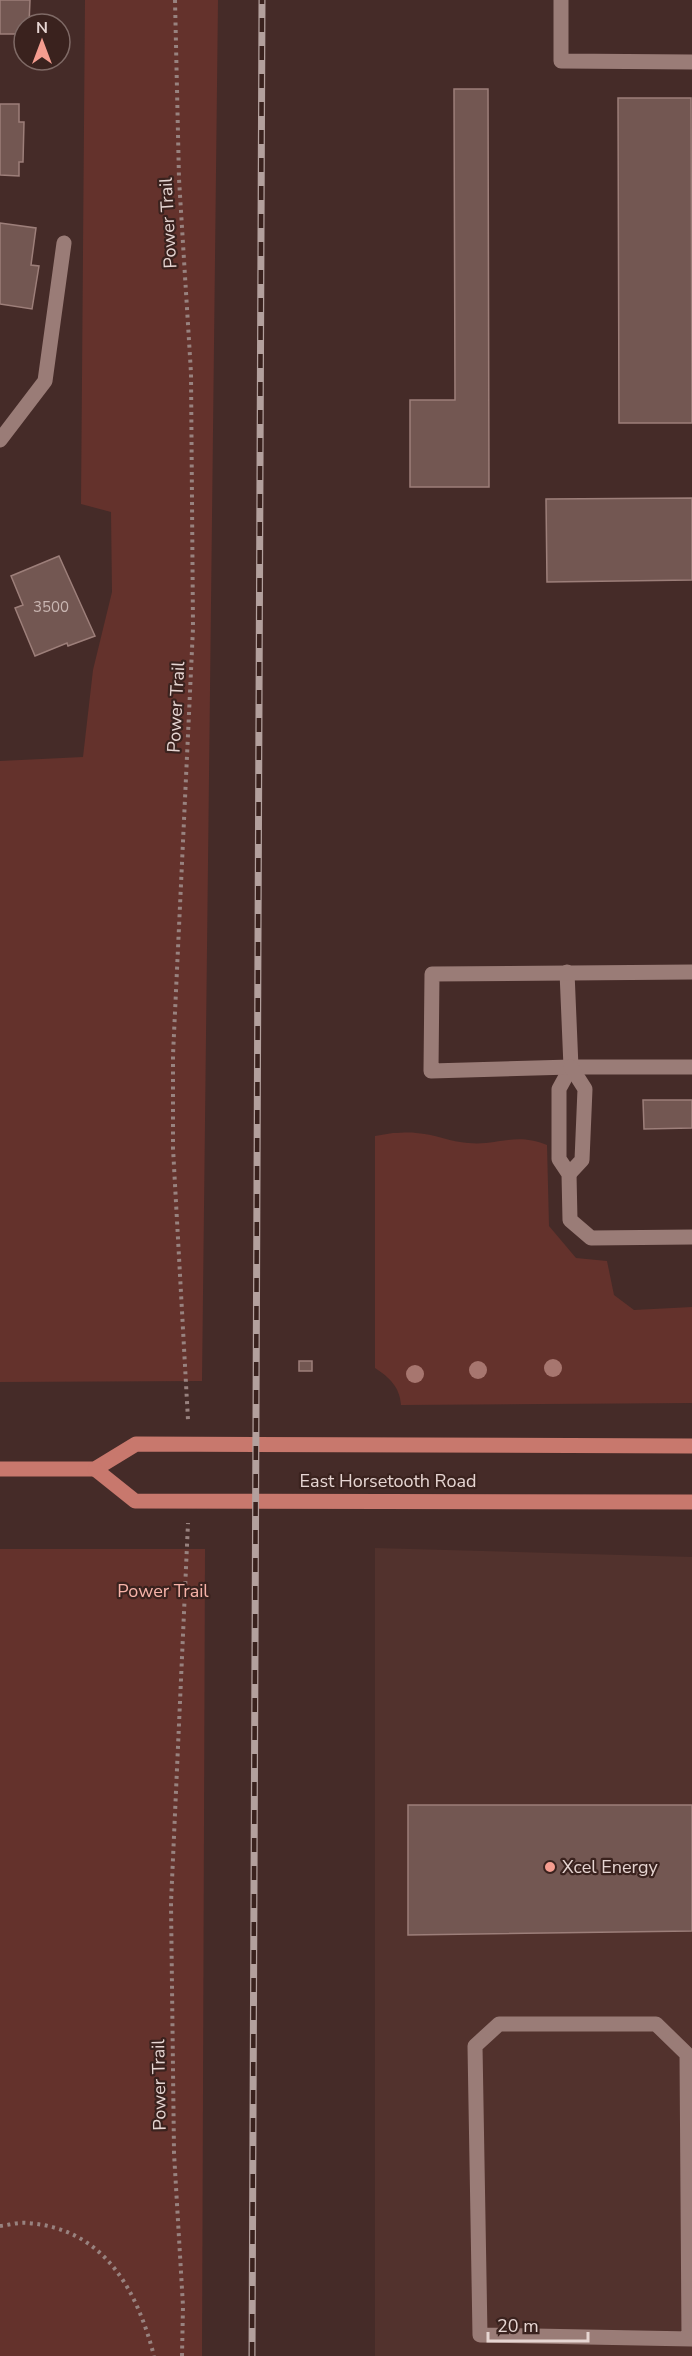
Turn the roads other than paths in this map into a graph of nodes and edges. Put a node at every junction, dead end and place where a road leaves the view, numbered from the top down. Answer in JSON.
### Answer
{"nodes":[{"id":1,"x":561,"y":0,"type":"edge"},
{"id":2,"x":692,"y":62,"type":"edge"},
{"id":3,"x":64,"y":243,"type":"dead end"},
{"id":4,"x":0,"y":440,"type":"edge"},
{"id":5,"x":567,"y":972,"type":"junction"},
{"id":6,"x":692,"y":972,"type":"edge"},
{"id":7,"x":571,"y":1067,"type":"junction"},
{"id":8,"x":692,"y":1067,"type":"edge"},
{"id":9,"x":569,"y":1174,"type":"junction"},
{"id":10,"x":692,"y":1238,"type":"edge"},
{"id":11,"x":692,"y":1446,"type":"edge"},
{"id":12,"x":0,"y":1469,"type":"edge"},
{"id":13,"x":95,"y":1469,"type":"junction"},
{"id":14,"x":692,"y":1502,"type":"edge"},
{"id":15,"x":691,"y":2339,"type":"edge"}],
"edges":[{"from":1,"to":2,"type":"lane"},
{"from":3,"to":4,"type":"lane"},
{"from":5,"to":6,"type":"lane"},
{"from":5,"to":7,"type":"lane"},
{"from":5,"to":7,"type":"lane"},
{"from":7,"to":8,"type":"lane"},
{"from":7,"to":9,"type":"lane"},
{"from":7,"to":9,"type":"lane"},
{"from":9,"to":10,"type":"lane"},
{"from":11,"to":13,"type":"main road","name":"East Horsetooth Road"},
{"from":12,"to":13,"type":"main road"},
{"from":13,"to":14,"type":"main road","name":"East Horsetooth Road"},
{"from":15,"to":15,"type":"lane"}]}
